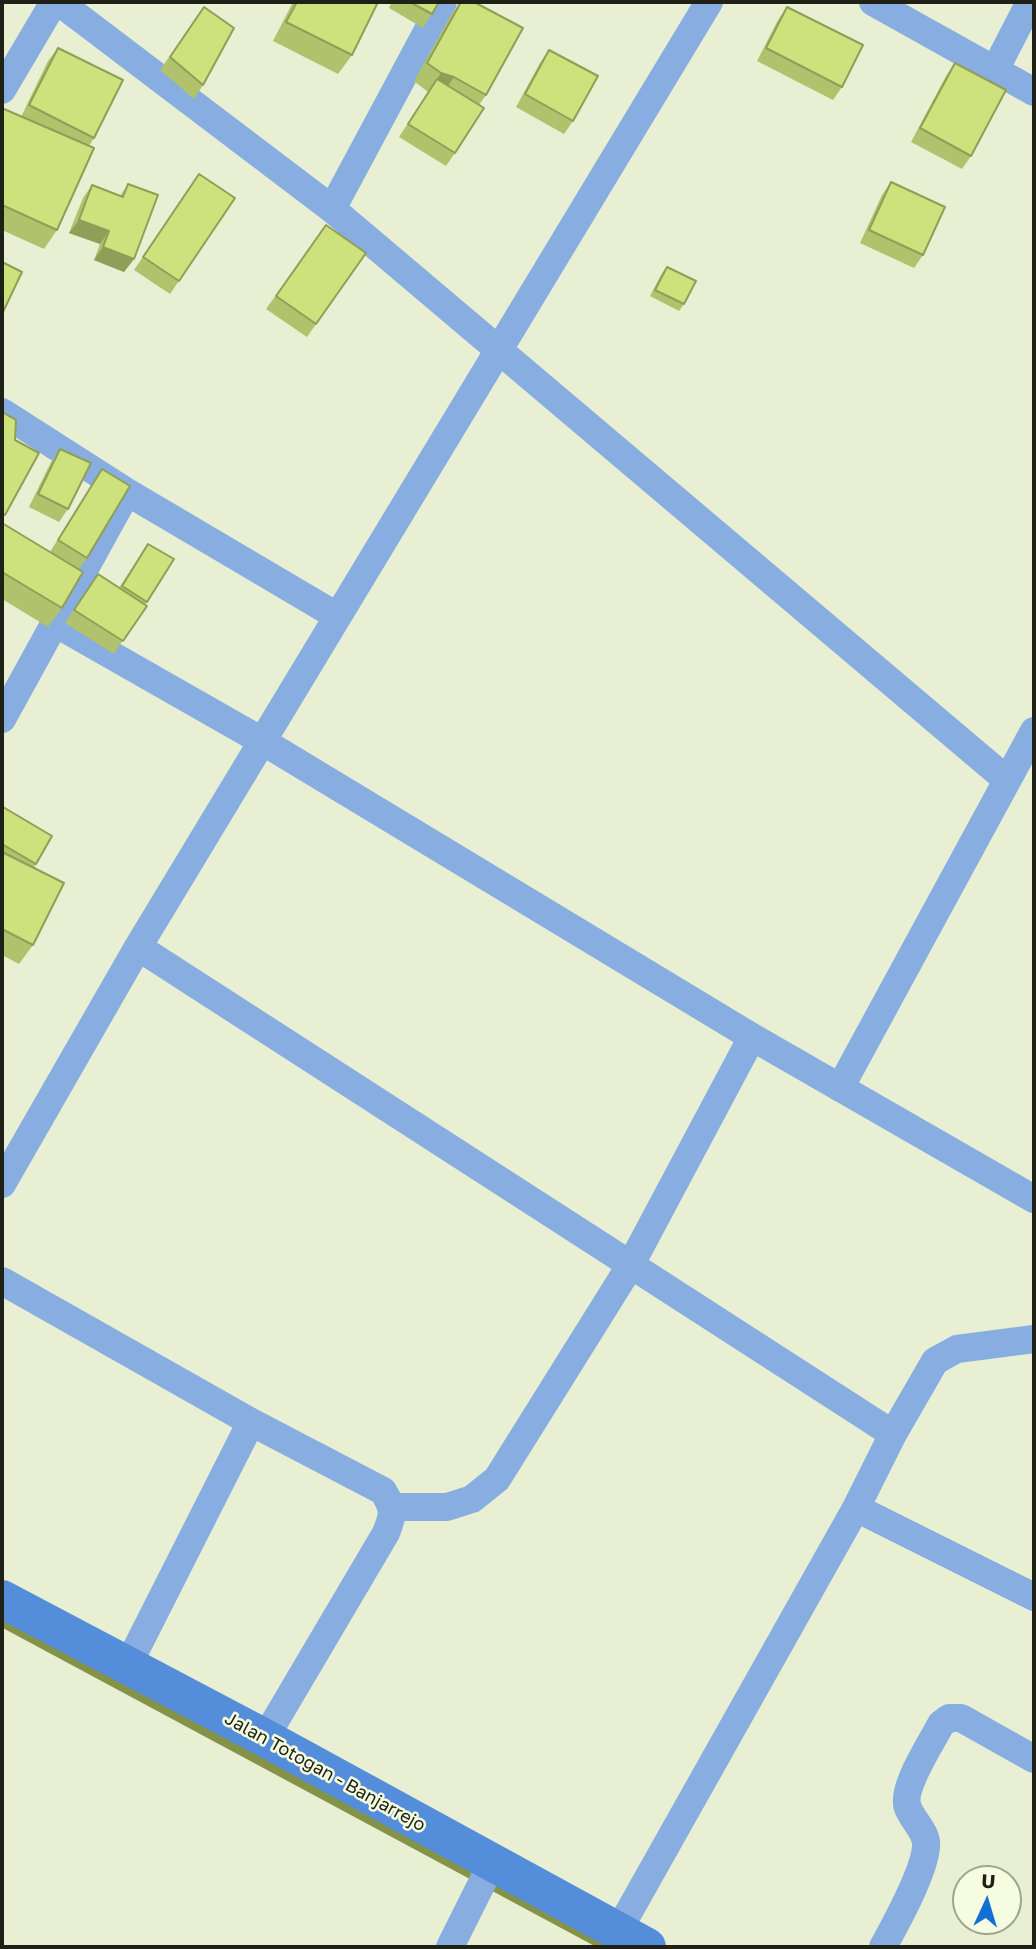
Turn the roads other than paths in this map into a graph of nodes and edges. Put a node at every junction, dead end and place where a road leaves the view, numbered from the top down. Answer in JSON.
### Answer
{"nodes":[{"id":1,"x":56,"y":2,"type":"edge"},
{"id":2,"x":443,"y":2,"type":"edge"},
{"id":3,"x":709,"y":2,"type":"edge"},
{"id":4,"x":873,"y":2,"type":"edge"},
{"id":5,"x":1030,"y":2,"type":"edge"},
{"id":6,"x":995,"y":70,"type":"junction"},
{"id":7,"x":2,"y":90,"type":"edge"},
{"id":8,"x":1034,"y":92,"type":"edge"},
{"id":9,"x":332,"y":209,"type":"junction"},
{"id":10,"x":497,"y":350,"type":"junction"},
{"id":11,"x":2,"y":412,"type":"edge"},
{"id":12,"x":127,"y":492,"type":"junction"},
{"id":13,"x":337,"y":616,"type":"junction"},
{"id":14,"x":55,"y":623,"type":"junction"},
{"id":15,"x":2,"y":719,"type":"edge"},
{"id":16,"x":1034,"y":731,"type":"edge"},
{"id":17,"x":262,"y":741,"type":"junction"},
{"id":18,"x":1007,"y":780,"type":"junction"},
{"id":19,"x":138,"y":947,"type":"junction"},
{"id":20,"x":752,"y":1037,"type":"junction"},
{"id":21,"x":840,"y":1088,"type":"junction"},
{"id":22,"x":5,"y":1172,"type":"edge"},
{"id":23,"x":1034,"y":1199,"type":"edge"},
{"id":24,"x":630,"y":1266,"type":"junction"},
{"id":25,"x":2,"y":1281,"type":"edge"},
{"id":26,"x":1034,"y":1339,"type":"edge"},
{"id":27,"x":251,"y":1422,"type":"junction"},
{"id":28,"x":894,"y":1434,"type":"junction"},
{"id":29,"x":393,"y":1507,"type":"junction"},
{"id":30,"x":856,"y":1508,"type":"junction"},
{"id":31,"x":1034,"y":1597,"type":"edge"},
{"id":32,"x":2,"y":1599,"type":"edge"},
{"id":33,"x":128,"y":1665,"type":"junction"},
{"id":34,"x":265,"y":1738,"type":"junction"},
{"id":35,"x":1034,"y":1759,"type":"edge"},
{"id":36,"x":492,"y":1863,"type":"junction"},
{"id":37,"x":632,"y":1940,"type":"edge"},
{"id":38,"x":450,"y":1947,"type":"edge"},
{"id":39,"x":883,"y":1947,"type":"edge"}],
"edges":[{"from":1,"to":7,"type":"street"},
{"from":1,"to":9,"type":"street"},
{"from":2,"to":9,"type":"street"},
{"from":3,"to":10,"type":"street"},
{"from":4,"to":6,"type":"street"},
{"from":5,"to":6,"type":"street"},
{"from":6,"to":8,"type":"street"},
{"from":9,"to":10,"type":"street"},
{"from":10,"to":13,"type":"street"},
{"from":10,"to":18,"type":"street"},
{"from":11,"to":12,"type":"street"},
{"from":12,"to":13,"type":"street"},
{"from":12,"to":14,"type":"street"},
{"from":13,"to":17,"type":"street"},
{"from":14,"to":15,"type":"street"},
{"from":14,"to":17,"type":"street"},
{"from":16,"to":18,"type":"street"},
{"from":17,"to":19,"type":"street"},
{"from":17,"to":20,"type":"street"},
{"from":18,"to":21,"type":"street"},
{"from":19,"to":22,"type":"street"},
{"from":19,"to":24,"type":"street"},
{"from":20,"to":21,"type":"street"},
{"from":20,"to":24,"type":"street"},
{"from":21,"to":23,"type":"street"},
{"from":24,"to":28,"type":"street"},
{"from":24,"to":29,"type":"street"},
{"from":25,"to":27,"type":"street"},
{"from":26,"to":28,"type":"street"},
{"from":27,"to":29,"type":"street"},
{"from":27,"to":33,"type":"street"},
{"from":28,"to":30,"type":"street"},
{"from":29,"to":34,"type":"street"},
{"from":30,"to":31,"type":"street"},
{"from":30,"to":37,"type":"street"},
{"from":32,"to":33,"type":"street","name":"Jalan Totogan - Banjarrejo"},
{"from":33,"to":34,"type":"street","name":"Jalan Totogan - Banjarrejo"},
{"from":34,"to":36,"type":"street","name":"Jalan Totogan - Banjarrejo"},
{"from":35,"to":39,"type":"street"},
{"from":36,"to":37,"type":"street","name":"Jalan Totogan - Banjarrejo"},
{"from":36,"to":38,"type":"street"}]}
